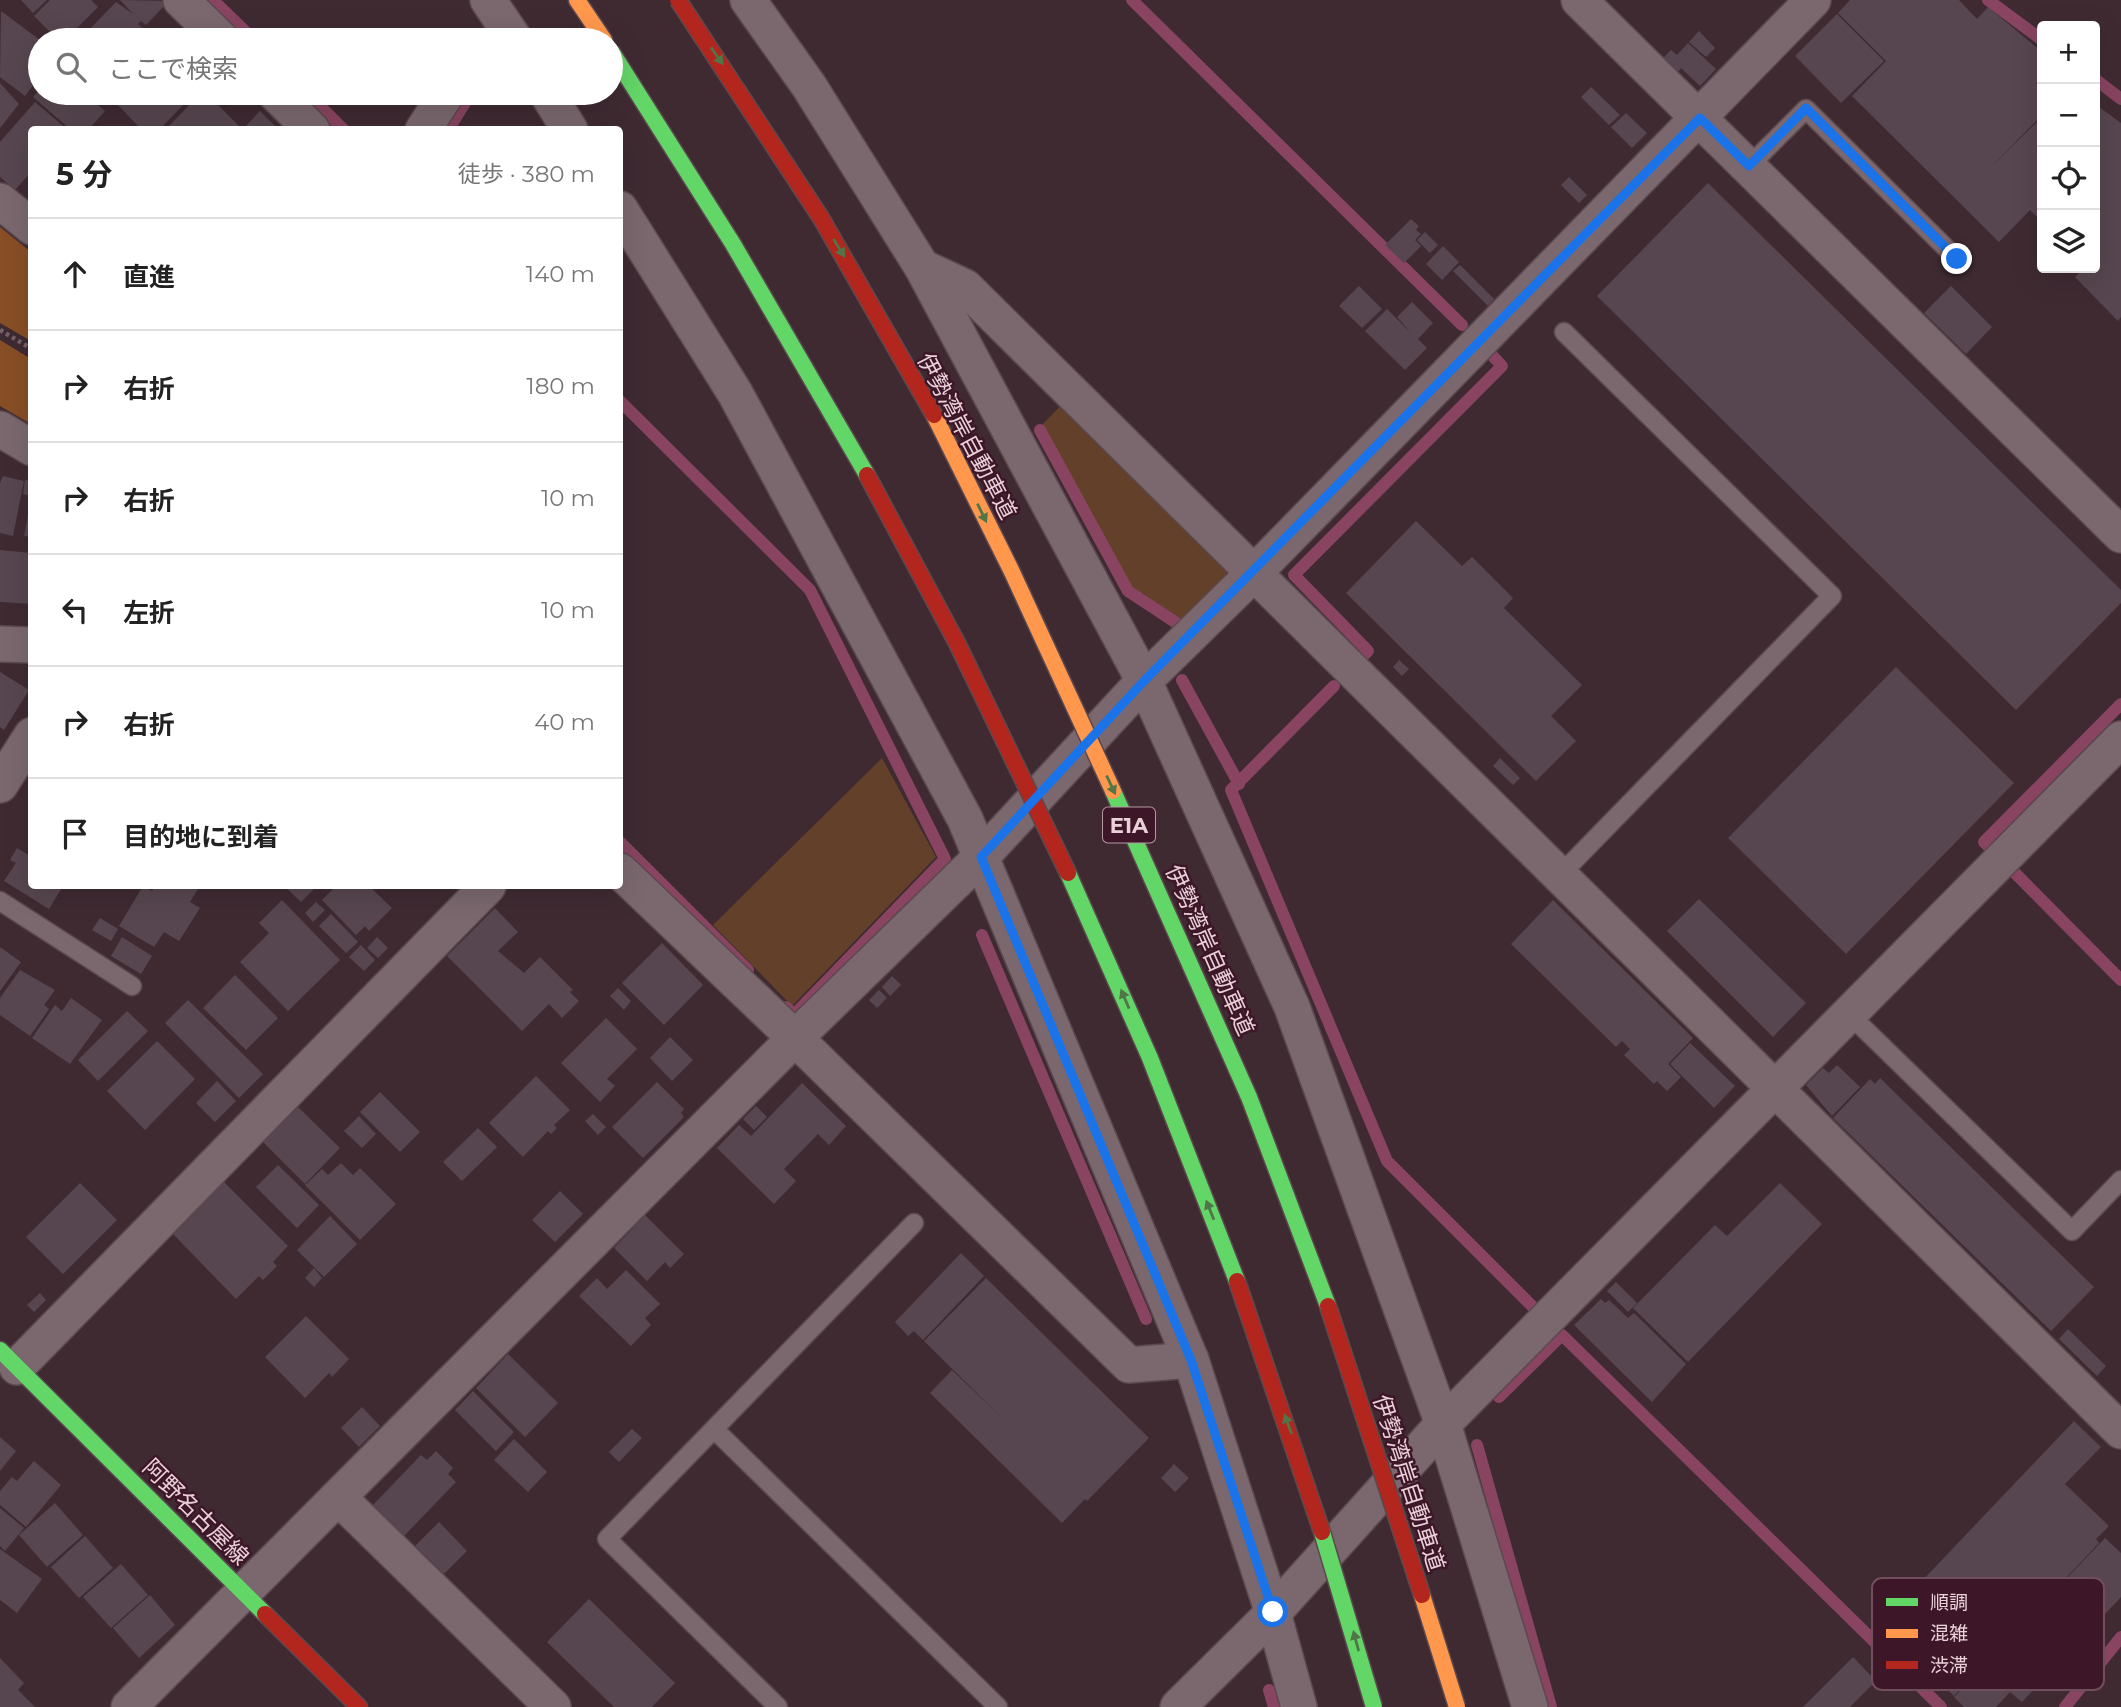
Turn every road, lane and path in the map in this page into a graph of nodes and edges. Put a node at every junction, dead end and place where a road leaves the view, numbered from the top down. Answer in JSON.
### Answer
{"nodes":[{"id":1,"x":181,"y":0,"type":"edge"},
{"id":2,"x":577,"y":0,"type":"edge"},
{"id":3,"x":678,"y":0,"type":"edge"},
{"id":4,"x":748,"y":0,"type":"edge"},
{"id":5,"x":1579,"y":0,"type":"edge"},
{"id":6,"x":1813,"y":0,"type":"edge"},
{"id":7,"x":210,"y":28,"type":"edge"},
{"id":8,"x":596,"y":28,"type":"edge"},
{"id":9,"x":623,"y":70,"type":"edge"},
{"id":10,"x":287,"y":105,"type":"edge"},
{"id":11,"x":440,"y":105,"type":"edge"},
{"id":12,"x":554,"y":105,"type":"edge"},
{"id":13,"x":1700,"y":118,"type":"junction"},
{"id":14,"x":308,"y":126,"type":"edge"},
{"id":15,"x":426,"y":126,"type":"edge"},
{"id":16,"x":568,"y":126,"type":"edge"},
{"id":17,"x":1749,"y":166,"type":"junction"},
{"id":18,"x":0,"y":201,"type":"edge"},
{"id":19,"x":623,"y":214,"type":"edge"},
{"id":20,"x":28,"y":224,"type":"edge"},
{"id":21,"x":1957,"y":259,"type":"dead end"},
{"id":22,"x":922,"y":267,"type":"junction"},
{"id":23,"x":0,"y":330,"type":"edge"},
{"id":24,"x":1564,"y":332,"type":"dead end"},
{"id":25,"x":28,"y":347,"type":"edge"},
{"id":26,"x":0,"y":429,"type":"edge"},
{"id":27,"x":28,"y":446,"type":"edge"},
{"id":28,"x":2121,"y":535,"type":"edge"},
{"id":29,"x":1255,"y":572,"type":"junction"},
{"id":30,"x":0,"y":644,"type":"edge"},
{"id":31,"x":28,"y":645,"type":"edge"},
{"id":32,"x":1144,"y":681,"type":"junction"},
{"id":33,"x":2121,"y":739,"type":"edge"},
{"id":34,"x":28,"y":741,"type":"edge"},
{"id":35,"x":0,"y":785,"type":"edge"},
{"id":36,"x":981,"y":857,"type":"junction"},
{"id":37,"x":623,"y":874,"type":"edge"},
{"id":38,"x":1559,"y":876,"type":"junction"},
{"id":39,"x":485,"y":889,"type":"edge"},
{"id":40,"x":0,"y":901,"type":"edge"},
{"id":41,"x":132,"y":986,"type":"dead end"},
{"id":42,"x":1850,"y":1015,"type":"junction"},
{"id":43,"x":795,"y":1038,"type":"junction"},
{"id":44,"x":1775,"y":1092,"type":"junction"},
{"id":45,"x":2121,"y":1180,"type":"edge"},
{"id":46,"x":914,"y":1223,"type":"dead end"},
{"id":47,"x":8,"y":1359,"type":"edge"},
{"id":48,"x":1191,"y":1360,"type":"junction"},
{"id":49,"x":1443,"y":1424,"type":"junction"},
{"id":50,"x":714,"y":1429,"type":"junction"},
{"id":51,"x":2120,"y":1429,"type":"edge"},
{"id":52,"x":339,"y":1498,"type":"junction"},
{"id":53,"x":245,"y":1593,"type":"junction"},
{"id":54,"x":1273,"y":1612,"type":"junction"},
{"id":55,"x":129,"y":1707,"type":"edge"},
{"id":56,"x":359,"y":1707,"type":"edge"},
{"id":57,"x":553,"y":1707,"type":"edge"},
{"id":58,"x":778,"y":1707,"type":"edge"},
{"id":59,"x":998,"y":1707,"type":"edge"},
{"id":60,"x":1178,"y":1707,"type":"edge"},
{"id":61,"x":1299,"y":1707,"type":"edge"},
{"id":62,"x":1374,"y":1707,"type":"edge"},
{"id":63,"x":1457,"y":1707,"type":"edge"},
{"id":64,"x":1530,"y":1707,"type":"edge"}],
"edges":[{"from":1,"to":7,"type":"street"},
{"from":2,"to":8,"type":"main road"},
{"from":3,"to":63,"type":"main road","name":"伊勢湾岸自動車道","number":"E1A","one_way":true,"bridge":true},
{"from":4,"to":22,"type":"street"},
{"from":5,"to":13,"type":"street"},
{"from":6,"to":13,"type":"street"},
{"from":62,"to":9,"type":"main road","one_way":true,"bridge":true},
{"from":10,"to":14,"type":"street"},
{"from":11,"to":15,"type":"street"},
{"from":12,"to":16,"type":"street"},
{"from":13,"to":17,"type":"street"},
{"from":13,"to":29,"type":"street"},
{"from":17,"to":21,"type":"lane"},
{"from":17,"to":28,"type":"street"},
{"from":18,"to":20,"type":"street"},
{"from":19,"to":36,"type":"street"},
{"from":22,"to":29,"type":"street"},
{"from":22,"to":32,"type":"street"},
{"from":23,"to":25,"type":"path"},
{"from":24,"to":38,"type":"lane"},
{"from":26,"to":27,"type":"street"},
{"from":29,"to":32,"type":"street"},
{"from":29,"to":38,"type":"street"},
{"from":30,"to":31,"type":"street"},
{"from":32,"to":36,"type":"street"},
{"from":32,"to":49,"type":"street"},
{"from":33,"to":42,"type":"street"},
{"from":34,"to":35,"type":"street"},
{"from":36,"to":43,"type":"street"},
{"from":36,"to":48,"type":"street"},
{"from":37,"to":43,"type":"street"},
{"from":38,"to":44,"type":"street"},
{"from":39,"to":47,"type":"street"},
{"from":40,"to":41,"type":"lane"},
{"from":42,"to":44,"type":"street"},
{"from":42,"to":45,"type":"lane"},
{"from":43,"to":48,"type":"street"},
{"from":43,"to":52,"type":"street"},
{"from":44,"to":49,"type":"street"},
{"from":44,"to":51,"type":"street"},
{"from":46,"to":50,"type":"lane"},
{"from":47,"to":53,"type":"main road","name":"阿野名古屋線"},
{"from":48,"to":54,"type":"street"},
{"from":49,"to":54,"type":"street"},
{"from":49,"to":64,"type":"street"},
{"from":50,"to":58,"type":"lane"},
{"from":50,"to":59,"type":"lane"},
{"from":52,"to":53,"type":"street"},
{"from":52,"to":57,"type":"street"},
{"from":53,"to":55,"type":"street"},
{"from":53,"to":56,"type":"main road","name":"阿野名古屋線"},
{"from":54,"to":60,"type":"street"},
{"from":54,"to":61,"type":"street"}]}
